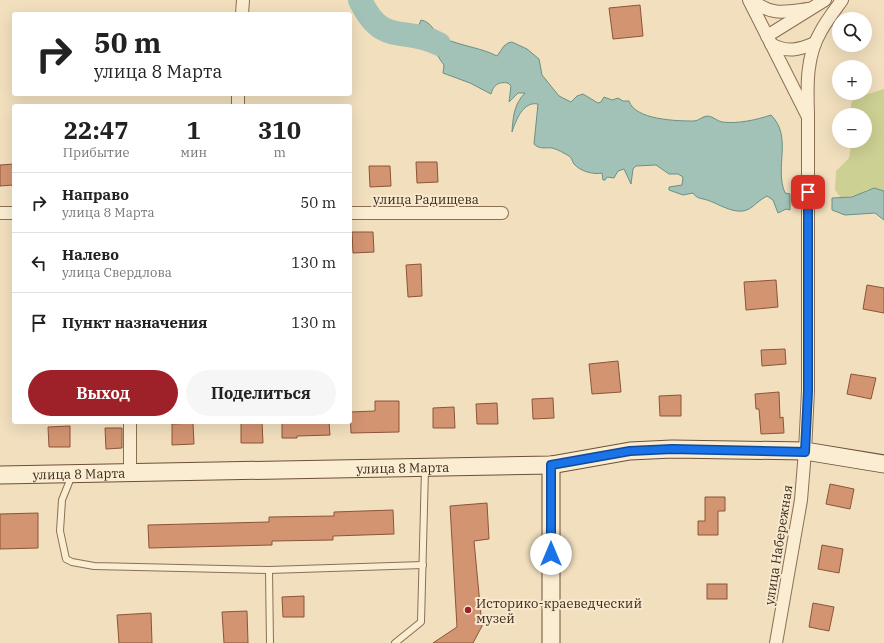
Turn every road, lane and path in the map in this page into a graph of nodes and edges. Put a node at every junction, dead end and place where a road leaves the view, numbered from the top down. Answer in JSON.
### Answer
{"nodes":[{"id":1,"x":243,"y":0,"type":"edge"},
{"id":2,"x":751,"y":0,"type":"edge"},
{"id":3,"x":825,"y":0,"type":"edge"},
{"id":4,"x":842,"y":0,"type":"edge"},
{"id":5,"x":811,"y":9,"type":"junction"},
{"id":6,"x":242,"y":12,"type":"edge"},
{"id":7,"x":769,"y":40,"type":"junction"},
{"id":8,"x":815,"y":43,"type":"junction"},
{"id":9,"x":808,"y":117,"type":"junction"},
{"id":10,"x":0,"y":213,"type":"edge"},
{"id":11,"x":12,"y":213,"type":"edge"},
{"id":12,"x":352,"y":213,"type":"edge"},
{"id":13,"x":502,"y":213,"type":"dead end"},
{"id":14,"x":130,"y":424,"type":"edge"},
{"id":15,"x":805,"y":452,"type":"junction"},
{"id":16,"x":884,"y":464,"type":"edge"},
{"id":17,"x":551,"y":465,"type":"junction"},
{"id":18,"x":425,"y":466,"type":"junction"},
{"id":19,"x":130,"y":472,"type":"junction"},
{"id":20,"x":73,"y":473,"type":"junction"},
{"id":21,"x":0,"y":475,"type":"edge"},
{"id":22,"x":423,"y":565,"type":"junction"},
{"id":23,"x":269,"y":570,"type":"junction"},
{"id":24,"x":270,"y":643,"type":"edge"},
{"id":25,"x":395,"y":643,"type":"edge"},
{"id":26,"x":551,"y":643,"type":"edge"},
{"id":27,"x":776,"y":643,"type":"edge"}],
"edges":[{"from":1,"to":6,"type":"street"},
{"from":2,"to":5,"type":"street"},
{"from":2,"to":7,"type":"street"},
{"from":3,"to":5,"type":"street"},
{"from":4,"to":8,"type":"street","name":"улица Набережная"},
{"from":5,"to":7,"type":"street"},
{"from":7,"to":8,"type":"street"},
{"from":7,"to":9,"type":"street"},
{"from":8,"to":9,"type":"street","name":"улица Набережная"},
{"from":9,"to":15,"type":"street","name":"улица Набережная"},
{"from":10,"to":11,"type":"street"},
{"from":12,"to":13,"type":"street","name":"улица Радищева"},
{"from":14,"to":19,"type":"street"},
{"from":15,"to":16,"type":"street","name":"улица 8 Марта"},
{"from":15,"to":17,"type":"street","name":"улица 8 Марта"},
{"from":15,"to":27,"type":"street","name":"улица Набережная"},
{"from":17,"to":18,"type":"street","name":"улица 8 Марта"},
{"from":17,"to":26,"type":"street"},
{"from":18,"to":19,"type":"street","name":"улица 8 Марта"},
{"from":18,"to":22,"type":"lane"},
{"from":19,"to":20,"type":"street","name":"улица 8 Марта"},
{"from":20,"to":21,"type":"street","name":"улица 8 Марта"},
{"from":20,"to":23,"type":"lane"},
{"from":22,"to":23,"type":"lane"},
{"from":22,"to":25,"type":"lane"},
{"from":23,"to":24,"type":"lane"}]}
